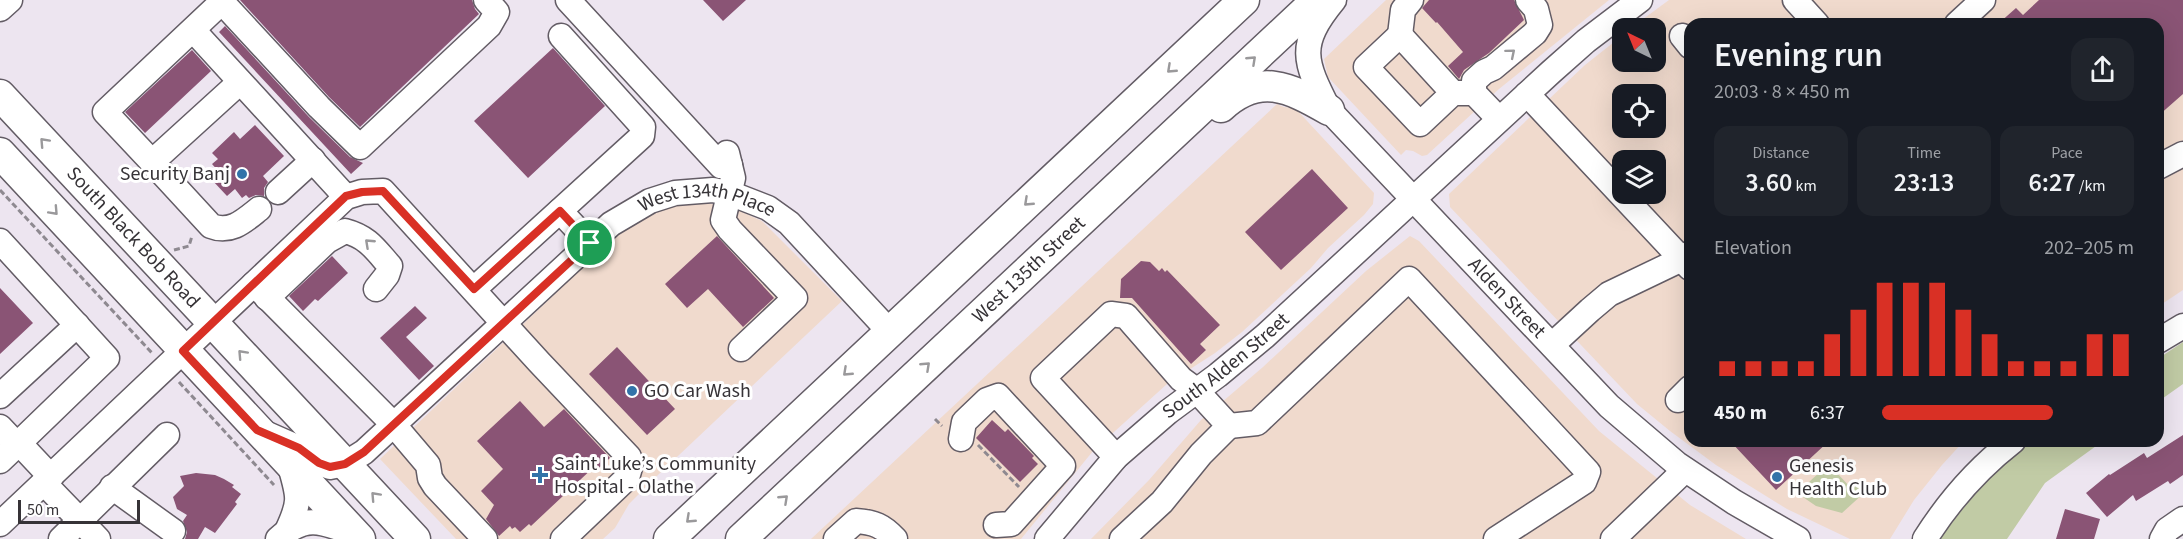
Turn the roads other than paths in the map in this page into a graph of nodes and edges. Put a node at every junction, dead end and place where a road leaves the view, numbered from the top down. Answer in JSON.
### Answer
{"nodes":[{"id":1,"x":10,"y":0,"type":"edge"},
{"id":2,"x":486,"y":0,"type":"edge"},
{"id":3,"x":568,"y":0,"type":"edge"},
{"id":4,"x":1244,"y":0,"type":"edge"},
{"id":5,"x":1317,"y":0,"type":"edge"},
{"id":6,"x":1334,"y":0,"type":"edge"},
{"id":7,"x":1412,"y":0,"type":"edge"},
{"id":8,"x":1528,"y":0,"type":"edge"},
{"id":9,"x":1640,"y":0,"type":"edge"},
{"id":10,"x":1795,"y":0,"type":"edge"},
{"id":11,"x":1983,"y":0,"type":"edge"},
{"id":12,"x":224,"y":1,"type":"edge"},
{"id":13,"x":0,"y":9,"type":"edge"},
{"id":14,"x":1812,"y":18,"type":"edge"},
{"id":15,"x":1964,"y":18,"type":"edge"},
{"id":16,"x":193,"y":30,"type":"junction"},
{"id":17,"x":1400,"y":35,"type":"junction"},
{"id":18,"x":561,"y":36,"type":"dead end"},
{"id":19,"x":240,"y":82,"type":"junction"},
{"id":20,"x":1463,"y":93,"type":"junction"},
{"id":21,"x":1527,"y":94,"type":"junction"},
{"id":22,"x":0,"y":95,"type":"edge"},
{"id":23,"x":1329,"y":110,"type":"junction"},
{"id":24,"x":1499,"y":119,"type":"junction"},
{"id":25,"x":0,"y":153,"type":"edge"},
{"id":26,"x":2183,"y":154,"type":"edge"},
{"id":27,"x":313,"y":160,"type":"junction"},
{"id":28,"x":152,"y":162,"type":"junction"},
{"id":29,"x":2164,"y":164,"type":"edge"},
{"id":30,"x":278,"y":192,"type":"dead end"},
{"id":31,"x":729,"y":193,"type":"junction"},
{"id":32,"x":346,"y":196,"type":"junction"},
{"id":33,"x":1412,"y":199,"type":"junction"},
{"id":34,"x":259,"y":209,"type":"dead end"},
{"id":35,"x":560,"y":211,"type":"junction"},
{"id":36,"x":0,"y":241,"type":"edge"},
{"id":37,"x":590,"y":243,"type":"junction"},
{"id":38,"x":1684,"y":256,"type":"edge"},
{"id":39,"x":1684,"y":262,"type":"edge"},
{"id":40,"x":1015,"y":283,"type":"junction"},
{"id":41,"x":376,"y":289,"type":"dead end"},
{"id":42,"x":474,"y":289,"type":"junction"},
{"id":43,"x":260,"y":291,"type":"junction"},
{"id":44,"x":213,"y":323,"type":"junction"},
{"id":45,"x":503,"y":323,"type":"junction"},
{"id":46,"x":76,"y":325,"type":"junction"},
{"id":47,"x":2183,"y":326,"type":"edge"},
{"id":48,"x":890,"y":332,"type":"junction"},
{"id":49,"x":2164,"y":337,"type":"edge"},
{"id":50,"x":1552,"y":345,"type":"junction"},
{"id":51,"x":741,"y":349,"type":"dead end"},
{"id":52,"x":183,"y":351,"type":"junction"},
{"id":53,"x":1196,"y":390,"type":"junction"},
{"id":54,"x":0,"y":396,"type":"edge"},
{"id":55,"x":394,"y":425,"type":"junction"},
{"id":56,"x":1229,"y":426,"type":"junction"},
{"id":57,"x":0,"y":427,"type":"edge"},
{"id":58,"x":257,"y":430,"type":"junction"},
{"id":59,"x":167,"y":435,"type":"dead end"},
{"id":60,"x":965,"y":441,"type":"road end"},
{"id":61,"x":2006,"y":447,"type":"edge"},
{"id":62,"x":12,"y":450,"type":"edge"},
{"id":63,"x":1116,"y":457,"type":"junction"},
{"id":64,"x":345,"y":464,"type":"junction"},
{"id":65,"x":1685,"y":470,"type":"junction"},
{"id":66,"x":285,"y":478,"type":"junction"},
{"id":67,"x":47,"y":480,"type":"junction"},
{"id":68,"x":112,"y":487,"type":"junction"},
{"id":69,"x":461,"y":513,"type":"junction"},
{"id":70,"x":79,"y":519,"type":"junction"},
{"id":71,"x":2183,"y":519,"type":"edge"},
{"id":72,"x":0,"y":524,"type":"edge"},
{"id":73,"x":992,"y":530,"type":"dead end"},
{"id":74,"x":173,"y":531,"type":"dead end"},
{"id":75,"x":283,"y":535,"type":"edge"},
{"id":76,"x":358,"y":536,"type":"edge"},
{"id":77,"x":61,"y":539,"type":"edge"},
{"id":78,"x":98,"y":539,"type":"edge"},
{"id":79,"x":415,"y":539,"type":"edge"},
{"id":80,"x":486,"y":539,"type":"edge"},
{"id":81,"x":501,"y":539,"type":"edge"},
{"id":82,"x":563,"y":539,"type":"edge"},
{"id":83,"x":669,"y":539,"type":"edge"},
{"id":84,"x":741,"y":539,"type":"edge"},
{"id":85,"x":836,"y":539,"type":"edge"},
{"id":86,"x":895,"y":539,"type":"edge"},
{"id":87,"x":1047,"y":539,"type":"edge"},
{"id":88,"x":1122,"y":539,"type":"edge"},
{"id":89,"x":1496,"y":539,"type":"edge"},
{"id":90,"x":1613,"y":539,"type":"edge"},
{"id":91,"x":1798,"y":539,"type":"edge"},
{"id":92,"x":1925,"y":539,"type":"edge"},
{"id":93,"x":2162,"y":539,"type":"edge"}],
"edges":[{"from":1,"to":13,"type":"street"},
{"from":2,"to":12,"type":"street"},
{"from":3,"to":31,"type":"street"},
{"from":4,"to":48,"type":"main road","one_way":true},
{"from":40,"to":5,"type":"main road","name":"West 135th Street","one_way":true},
{"from":6,"to":23,"type":"street","name":"Alden Street"},
{"from":7,"to":17,"type":"street"},
{"from":20,"to":8,"type":"street","one_way":true},
{"from":9,"to":21,"type":"street","name":"South Alden Street"},
{"from":10,"to":14,"type":"street"},
{"from":11,"to":15,"type":"street"},
{"from":12,"to":16,"type":"street"},
{"from":16,"to":19,"type":"street"},
{"from":16,"to":28,"type":"street"},
{"from":17,"to":20,"type":"street"},
{"from":17,"to":20,"type":"street"},
{"from":18,"to":35,"type":"street"},
{"from":19,"to":27,"type":"street"},
{"from":19,"to":28,"type":"street"},
{"from":20,"to":24,"type":"street"},
{"from":21,"to":24,"type":"street","name":"South Alden Street"},
{"from":21,"to":38,"type":"street"},
{"from":44,"to":22,"type":"main road","name":"South Black Bob Road","one_way":true},
{"from":23,"to":33,"type":"street","name":"Alden Street"},
{"from":23,"to":40,"type":"main road"},
{"from":24,"to":33,"type":"street","name":"South Alden Street"},
{"from":25,"to":52,"type":"main road","name":"South Black Bob Road","one_way":true},
{"from":26,"to":29,"type":"street"},
{"from":27,"to":30,"type":"street"},
{"from":27,"to":32,"type":"street"},
{"from":28,"to":34,"type":"street"},
{"from":31,"to":37,"type":"street","name":"West 134th Place"},
{"from":31,"to":48,"type":"street","name":"West 134th Place"},
{"from":31,"to":51,"type":"street"},
{"from":32,"to":42,"type":"street"},
{"from":32,"to":43,"type":"street"},
{"from":33,"to":50,"type":"street","name":"Alden Street"},
{"from":33,"to":53,"type":"street","name":"South Alden Street"},
{"from":35,"to":37,"type":"street"},
{"from":35,"to":42,"type":"street"},
{"from":36,"to":46,"type":"street"},
{"from":37,"to":45,"type":"street","name":"West 134th Place"},
{"from":39,"to":50,"type":"street"},
{"from":84,"to":40,"type":"main road","name":"West 135th Street","one_way":true},
{"from":41,"to":43,"type":"street","one_way":true},
{"from":42,"to":45,"type":"street"},
{"from":43,"to":44,"type":"street"},
{"from":43,"to":55,"type":"street"},
{"from":44,"to":52,"type":"street"},
{"from":64,"to":44,"type":"main road","name":"South Black Bob Road","one_way":true},
{"from":45,"to":55,"type":"street","name":"West 134th Place"},
{"from":45,"to":82,"type":"street"},
{"from":46,"to":54,"type":"street"},
{"from":46,"to":62,"type":"street"},
{"from":47,"to":49,"type":"street"},
{"from":48,"to":83,"type":"main road","one_way":true},
{"from":50,"to":65,"type":"street","name":"Alden Street"},
{"from":52,"to":58,"type":"main road","name":"South Black Bob Road"},
{"from":52,"to":67,"type":"street"},
{"from":53,"to":56,"type":"street"},
{"from":53,"to":63,"type":"street","name":"South Alden Street"},
{"from":53,"to":63,"type":"street"},
{"from":55,"to":64,"type":"street","name":"West 134th Place"},
{"from":55,"to":69,"type":"street"},
{"from":56,"to":88,"type":"street"},
{"from":56,"to":89,"type":"street"},
{"from":57,"to":62,"type":"street"},
{"from":58,"to":64,"type":"street"},
{"from":58,"to":66,"type":"main road","name":"South Black Bob Road"},
{"from":59,"to":68,"type":"street"},
{"from":60,"to":73,"type":"street"},
{"from":61,"to":92,"type":"street"},
{"from":62,"to":67,"type":"street"},
{"from":63,"to":87,"type":"street","name":"South Alden Street"},
{"from":79,"to":64,"type":"main road","name":"South Black Bob Road","one_way":true},
{"from":65,"to":90,"type":"street"},
{"from":65,"to":91,"type":"street","name":"Alden Street"},
{"from":66,"to":75,"type":"street"},
{"from":66,"to":76,"type":"main road","name":"South Black Bob Road"},
{"from":67,"to":70,"type":"street"},
{"from":67,"to":72,"type":"street"},
{"from":68,"to":70,"type":"street"},
{"from":68,"to":74,"type":"street"},
{"from":69,"to":80,"type":"street"},
{"from":69,"to":81,"type":"street"},
{"from":70,"to":77,"type":"street"},
{"from":70,"to":78,"type":"street"},
{"from":71,"to":93,"type":"street"},
{"from":75,"to":76,"type":"street"},
{"from":85,"to":86,"type":"street"}]}
